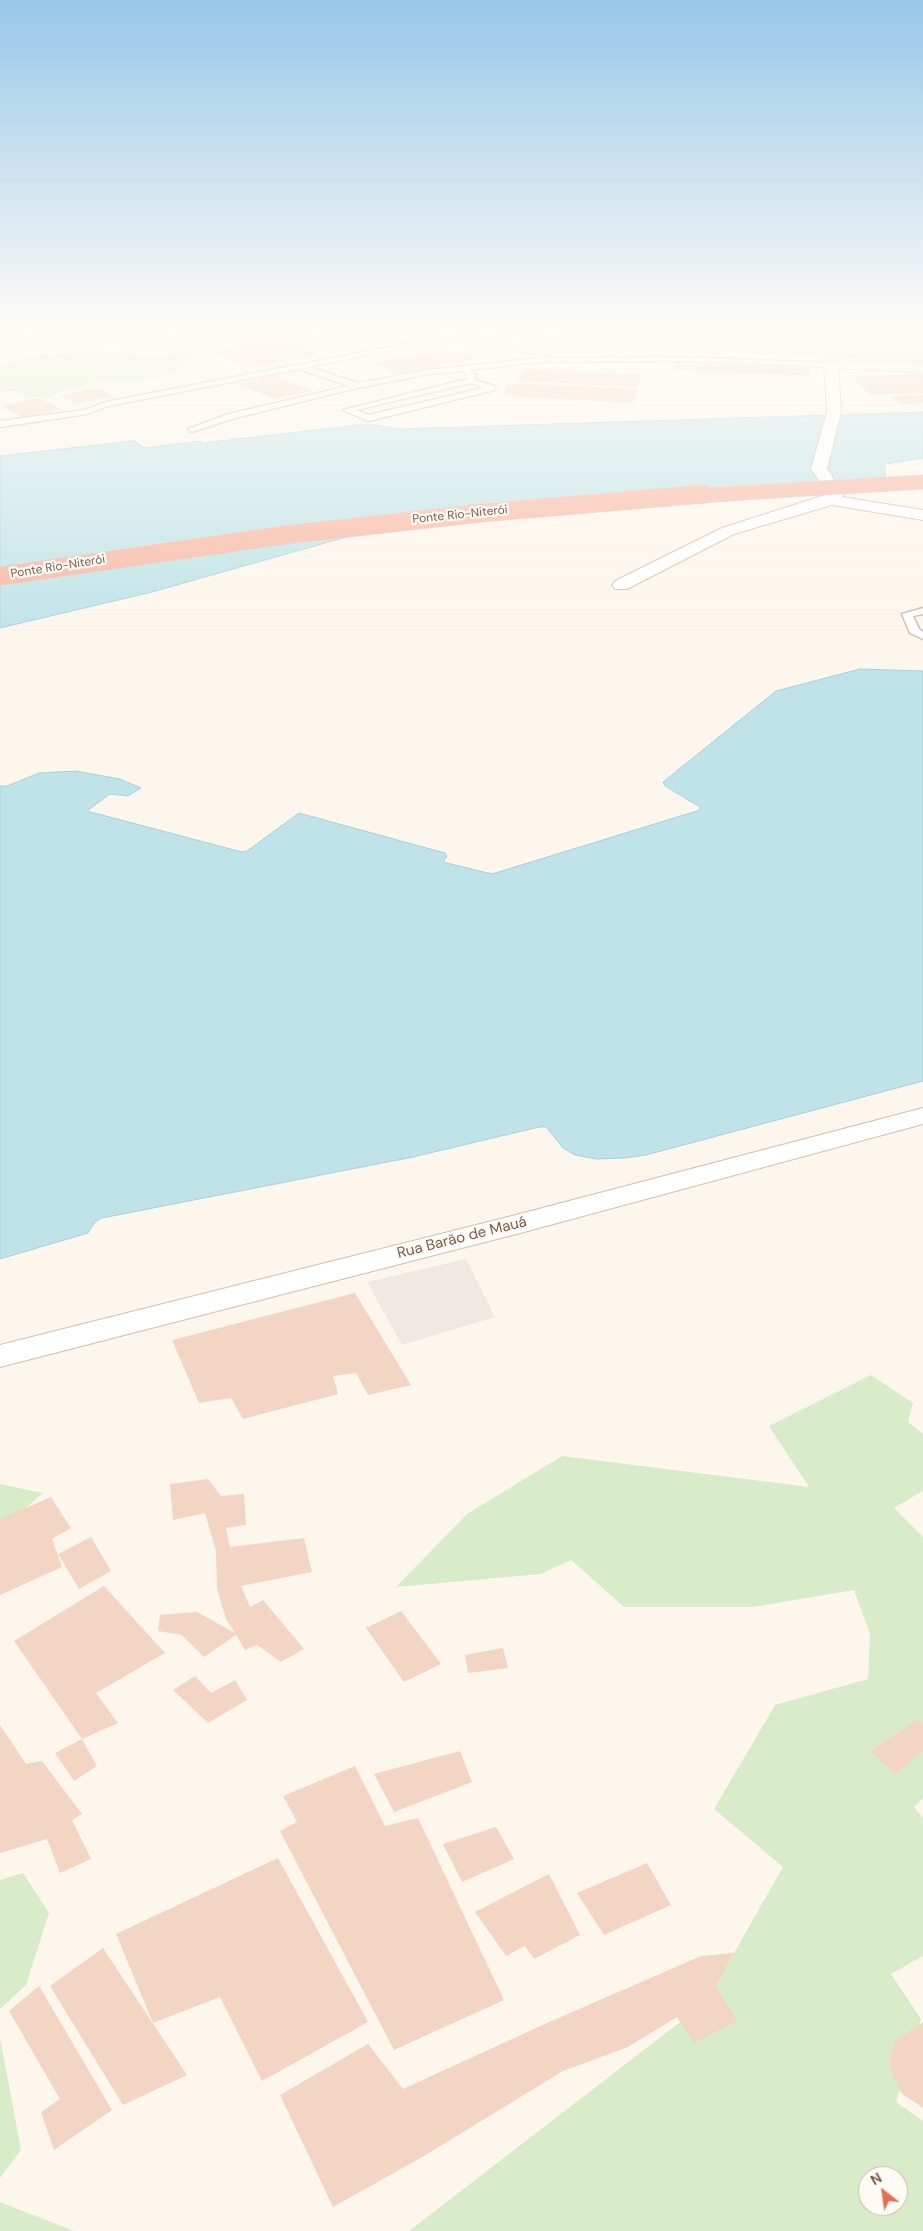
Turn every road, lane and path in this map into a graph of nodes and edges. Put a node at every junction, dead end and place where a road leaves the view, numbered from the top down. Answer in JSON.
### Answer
{"nodes":[{"id":1,"x":829,"y":432,"type":"edge"},
{"id":2,"x":923,"y":473,"type":"edge"},
{"id":3,"x":923,"y":482,"type":"edge"},
{"id":4,"x":833,"y":498,"type":"junction"},
{"id":5,"x":923,"y":515,"type":"edge"},
{"id":6,"x":0,"y":563,"type":"edge"},
{"id":7,"x":0,"y":576,"type":"edge"},
{"id":8,"x":621,"y":585,"type":"dead end"},
{"id":9,"x":923,"y":611,"type":"edge"},
{"id":10,"x":923,"y":636,"type":"edge"},
{"id":11,"x":923,"y":1116,"type":"edge"},
{"id":12,"x":0,"y":1356,"type":"edge"}],
"edges":[{"from":1,"to":4,"type":"street"},
{"from":2,"to":6,"type":"highway","name":"Ponte Rio-Niterói"},
{"from":3,"to":7,"type":"highway","name":"Ponte Rio-Niterói","bridge":true},
{"from":4,"to":5,"type":"street"},
{"from":4,"to":8,"type":"street"},
{"from":9,"to":10,"type":"lane"},
{"from":11,"to":12,"type":"street","name":"Rua Barão de Mauá"}]}
